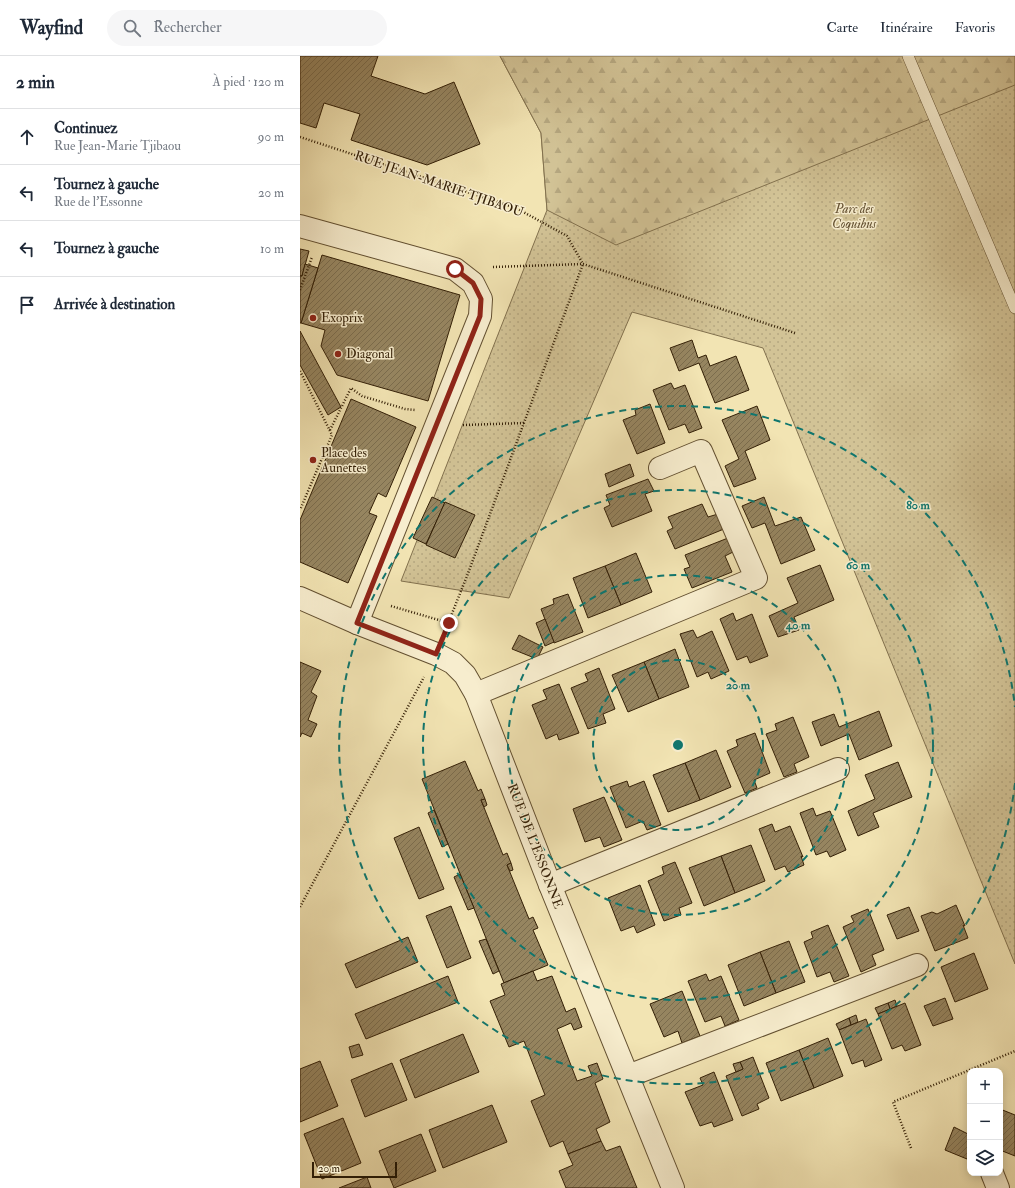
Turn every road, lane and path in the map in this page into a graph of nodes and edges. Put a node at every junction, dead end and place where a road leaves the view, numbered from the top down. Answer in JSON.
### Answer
{"nodes":[{"id":1,"x":908,"y":56,"type":"edge"},
{"id":2,"x":300,"y":137,"type":"edge"},
{"id":3,"x":300,"y":226,"type":"edge"},
{"id":4,"x":312,"y":256,"type":"dead end"},
{"id":5,"x":583,"y":264,"type":"junction"},
{"id":6,"x":467,"y":278,"type":"junction"},
{"id":7,"x":300,"y":290,"type":"edge"},
{"id":8,"x":1015,"y":308,"type":"edge"},
{"id":9,"x":796,"y":333,"type":"dead end"},
{"id":10,"x":300,"y":371,"type":"edge"},
{"id":11,"x":405,"y":409,"type":"dead end"},
{"id":12,"x":524,"y":423,"type":"junction"},
{"id":13,"x":457,"y":426,"type":"dead end"},
{"id":14,"x":330,"y":430,"type":"junction"},
{"id":15,"x":660,"y":468,"type":"dead end"},
{"id":16,"x":300,"y":510,"type":"edge"},
{"id":17,"x":300,"y":598,"type":"edge"},
{"id":18,"x":386,"y":605,"type":"dead end"},
{"id":19,"x":357,"y":623,"type":"junction"},
{"id":20,"x":449,"y":623,"type":"junction"},
{"id":21,"x":436,"y":654,"type":"junction"},
{"id":22,"x":476,"y":694,"type":"junction"},
{"id":23,"x":838,"y":769,"type":"dead end"},
{"id":24,"x":550,"y":885,"type":"junction"},
{"id":25,"x":300,"y":907,"type":"edge"},
{"id":26,"x":917,"y":965,"type":"dead end"},
{"id":27,"x":1015,"y":1051,"type":"edge"},
{"id":28,"x":628,"y":1076,"type":"junction"},
{"id":29,"x":911,"y":1148,"type":"dead end"},
{"id":30,"x":993,"y":1176,"type":"edge"},
{"id":31,"x":673,"y":1188,"type":"edge"},
{"id":32,"x":998,"y":1188,"type":"edge"}],
"edges":[{"from":1,"to":8,"type":"lane"},
{"from":2,"to":5,"type":"path","name":"RUE JEAN-MARIE TJIBAOU"},
{"from":3,"to":6,"type":"street"},
{"from":4,"to":7,"type":"path"},
{"from":5,"to":6,"type":"path"},
{"from":5,"to":9,"type":"path"},
{"from":5,"to":12,"type":"path"},
{"from":6,"to":19,"type":"street"},
{"from":10,"to":14,"type":"path"},
{"from":11,"to":14,"type":"path"},
{"from":12,"to":13,"type":"path"},
{"from":12,"to":20,"type":"path"},
{"from":14,"to":16,"type":"path"},
{"from":15,"to":22,"type":"street"},
{"from":17,"to":19,"type":"street","name":"RUE DE L'ESSONNE"},
{"from":18,"to":20,"type":"path"},
{"from":19,"to":21,"type":"street","name":"RUE DE L'ESSONNE"},
{"from":20,"to":21,"type":"path"},
{"from":21,"to":22,"type":"street","name":"RUE DE L'ESSONNE"},
{"from":21,"to":25,"type":"path"},
{"from":22,"to":24,"type":"street","name":"RUE DE L'ESSONNE"},
{"from":23,"to":24,"type":"street"},
{"from":24,"to":28,"type":"street","name":"RUE DE L'ESSONNE"},
{"from":26,"to":28,"type":"street"},
{"from":27,"to":29,"type":"path"},
{"from":28,"to":31,"type":"street","name":"RUE DE L'ESSONNE"},
{"from":30,"to":32,"type":"street"}]}
